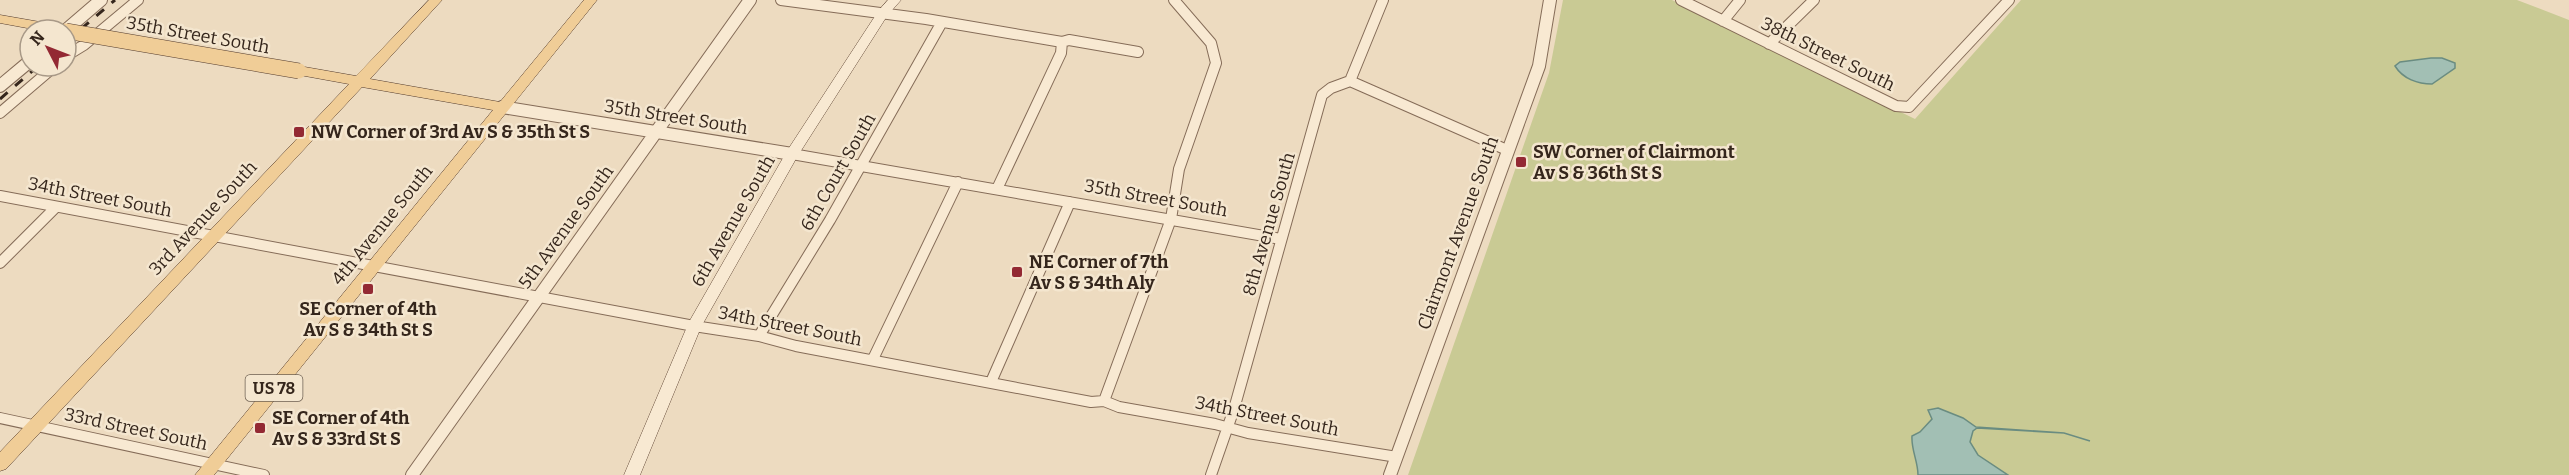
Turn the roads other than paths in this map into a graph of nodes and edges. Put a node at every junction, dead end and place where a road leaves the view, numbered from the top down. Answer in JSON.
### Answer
{"nodes":[{"id":1,"x":101,"y":0,"type":"edge"},
{"id":2,"x":138,"y":0,"type":"edge"},
{"id":3,"x":436,"y":0,"type":"edge"},
{"id":4,"x":591,"y":0,"type":"edge"},
{"id":5,"x":750,"y":0,"type":"edge"},
{"id":6,"x":781,"y":0,"type":"edge"},
{"id":7,"x":895,"y":0,"type":"edge"},
{"id":8,"x":1174,"y":0,"type":"edge"},
{"id":9,"x":1383,"y":0,"type":"edge"},
{"id":10,"x":1550,"y":0,"type":"edge"},
{"id":11,"x":1681,"y":0,"type":"edge"},
{"id":12,"x":1740,"y":0,"type":"edge"},
{"id":13,"x":1814,"y":0,"type":"edge"},
{"id":14,"x":2009,"y":0,"type":"edge"},
{"id":15,"x":883,"y":13,"type":"junction"},
{"id":16,"x":0,"y":19,"type":"edge"},
{"id":17,"x":78,"y":19,"type":"edge"},
{"id":18,"x":1723,"y":21,"type":"junction"},
{"id":19,"x":18,"y":22,"type":"edge"},
{"id":20,"x":942,"y":22,"type":"junction"},
{"id":21,"x":78,"y":32,"type":"edge"},
{"id":22,"x":1062,"y":42,"type":"junction"},
{"id":23,"x":1769,"y":44,"type":"junction"},
{"id":24,"x":78,"y":49,"type":"edge"},
{"id":25,"x":1138,"y":52,"type":"dead end"},
{"id":26,"x":18,"y":71,"type":"edge"},
{"id":27,"x":41,"y":78,"type":"edge"},
{"id":28,"x":357,"y":81,"type":"junction"},
{"id":29,"x":1350,"y":81,"type":"junction"},
{"id":30,"x":0,"y":87,"type":"edge"},
{"id":31,"x":502,"y":106,"type":"junction"},
{"id":32,"x":0,"y":113,"type":"edge"},
{"id":33,"x":656,"y":133,"type":"junction"},
{"id":34,"x":1507,"y":150,"type":"junction"},
{"id":35,"x":792,"y":154,"type":"junction"},
{"id":36,"x":862,"y":166,"type":"junction"},
{"id":37,"x":958,"y":182,"type":"junction"},
{"id":38,"x":997,"y":189,"type":"junction"},
{"id":39,"x":0,"y":196,"type":"edge"},
{"id":40,"x":1070,"y":202,"type":"junction"},
{"id":41,"x":56,"y":207,"type":"junction"},
{"id":42,"x":1171,"y":219,"type":"junction"},
{"id":43,"x":212,"y":236,"type":"junction"},
{"id":44,"x":1281,"y":239,"type":"junction"},
{"id":45,"x":0,"y":263,"type":"edge"},
{"id":46,"x":373,"y":266,"type":"junction"},
{"id":47,"x":538,"y":296,"type":"junction"},
{"id":48,"x":694,"y":326,"type":"junction"},
{"id":49,"x":759,"y":336,"type":"junction"},
{"id":50,"x":873,"y":359,"type":"junction"},
{"id":51,"x":991,"y":382,"type":"junction"},
{"id":52,"x":1104,"y":401,"type":"junction"},
{"id":53,"x":0,"y":418,"type":"edge"},
{"id":54,"x":36,"y":426,"type":"junction"},
{"id":55,"x":1226,"y":427,"type":"junction"},
{"id":56,"x":1396,"y":458,"type":"junction"},
{"id":57,"x":0,"y":464,"type":"edge"},
{"id":58,"x":208,"y":470,"type":"edge"},
{"id":59,"x":264,"y":475,"type":"edge"},
{"id":60,"x":412,"y":475,"type":"edge"},
{"id":61,"x":632,"y":475,"type":"edge"},
{"id":62,"x":1211,"y":475,"type":"edge"},
{"id":63,"x":1390,"y":475,"type":"edge"}],
"edges":[{"from":1,"to":17,"type":"street"},
{"from":2,"to":24,"type":"street"},
{"from":3,"to":28,"type":"main road","name":"3rd Avenue South"},
{"from":4,"to":31,"type":"main road","name":"4th Avenue South","number":"US 78"},
{"from":5,"to":33,"type":"street","name":"5th Avenue South"},
{"from":6,"to":15,"type":"street"},
{"from":7,"to":15,"type":"main road","name":"6th Avenue South"},
{"from":8,"to":42,"type":"street"},
{"from":9,"to":29,"type":"street"},
{"from":10,"to":34,"type":"street","name":"Clairmont Avenue South"},
{"from":11,"to":18,"type":"street","name":"38th Street South"},
{"from":12,"to":18,"type":"street"},
{"from":13,"to":23,"type":"street"},
{"from":14,"to":23,"type":"street","name":"38th Street South"},
{"from":15,"to":20,"type":"street"},
{"from":15,"to":35,"type":"main road","name":"6th Avenue South"},
{"from":16,"to":19,"type":"main road","name":"35th Street South"},
{"from":18,"to":23,"type":"street","name":"38th Street South"},
{"from":20,"to":22,"type":"street"},
{"from":20,"to":36,"type":"street","name":"6th Court South"},
{"from":21,"to":28,"type":"main road","name":"35th Street South","bridge":true},
{"from":22,"to":25,"type":"street"},
{"from":22,"to":38,"type":"street"},
{"from":26,"to":30,"type":"street"},
{"from":27,"to":32,"type":"street"},
{"from":28,"to":31,"type":"main road","name":"35th Street South"},
{"from":28,"to":43,"type":"main road","name":"3rd Avenue South"},
{"from":29,"to":34,"type":"street"},
{"from":29,"to":44,"type":"street","name":"8th Avenue South"},
{"from":31,"to":33,"type":"street","name":"35th Street South"},
{"from":31,"to":46,"type":"main road","name":"4th Avenue South","number":"US 78"},
{"from":33,"to":35,"type":"street","name":"35th Street South"},
{"from":33,"to":47,"type":"street","name":"5th Avenue South"},
{"from":34,"to":56,"type":"street","name":"Clairmont Avenue South"},
{"from":35,"to":36,"type":"street","name":"35th Street South"},
{"from":35,"to":48,"type":"main road","name":"6th Avenue South"},
{"from":36,"to":37,"type":"street","name":"35th Street South"},
{"from":36,"to":49,"type":"street","name":"6th Court South"},
{"from":37,"to":38,"type":"street","name":"35th Street South"},
{"from":37,"to":50,"type":"street"},
{"from":38,"to":40,"type":"street","name":"35th Street South"},
{"from":39,"to":41,"type":"street","name":"34th Street South"},
{"from":40,"to":42,"type":"street","name":"35th Street South"},
{"from":40,"to":51,"type":"street"},
{"from":41,"to":43,"type":"street","name":"34th Street South"},
{"from":41,"to":45,"type":"street"},
{"from":42,"to":44,"type":"street","name":"35th Street South"},
{"from":42,"to":52,"type":"street"},
{"from":43,"to":46,"type":"street","name":"34th Street South"},
{"from":43,"to":54,"type":"main road","name":"3rd Avenue South"},
{"from":44,"to":55,"type":"street","name":"8th Avenue South"},
{"from":46,"to":47,"type":"street","name":"34th Street South"},
{"from":46,"to":58,"type":"main road","name":"4th Avenue South","number":"US 78"},
{"from":47,"to":48,"type":"street","name":"34th Street South"},
{"from":47,"to":60,"type":"street","name":"5th Avenue South"},
{"from":48,"to":49,"type":"street","name":"34th Street South"},
{"from":48,"to":61,"type":"main road","name":"6th Avenue South"},
{"from":49,"to":50,"type":"street","name":"34th Street South"},
{"from":50,"to":51,"type":"street","name":"34th Street South"},
{"from":51,"to":52,"type":"street","name":"34th Street South"},
{"from":52,"to":55,"type":"street","name":"34th Street South"},
{"from":53,"to":54,"type":"street","name":"33rd Street South"},
{"from":54,"to":57,"type":"main road","name":"3rd Avenue South"},
{"from":54,"to":58,"type":"street","name":"33rd Street South"},
{"from":55,"to":56,"type":"street","name":"34th Street South"},
{"from":55,"to":62,"type":"street","name":"8th Avenue South"},
{"from":56,"to":63,"type":"street","name":"Clairmont Avenue South"},
{"from":58,"to":59,"type":"street","name":"33rd Street South"}]}
